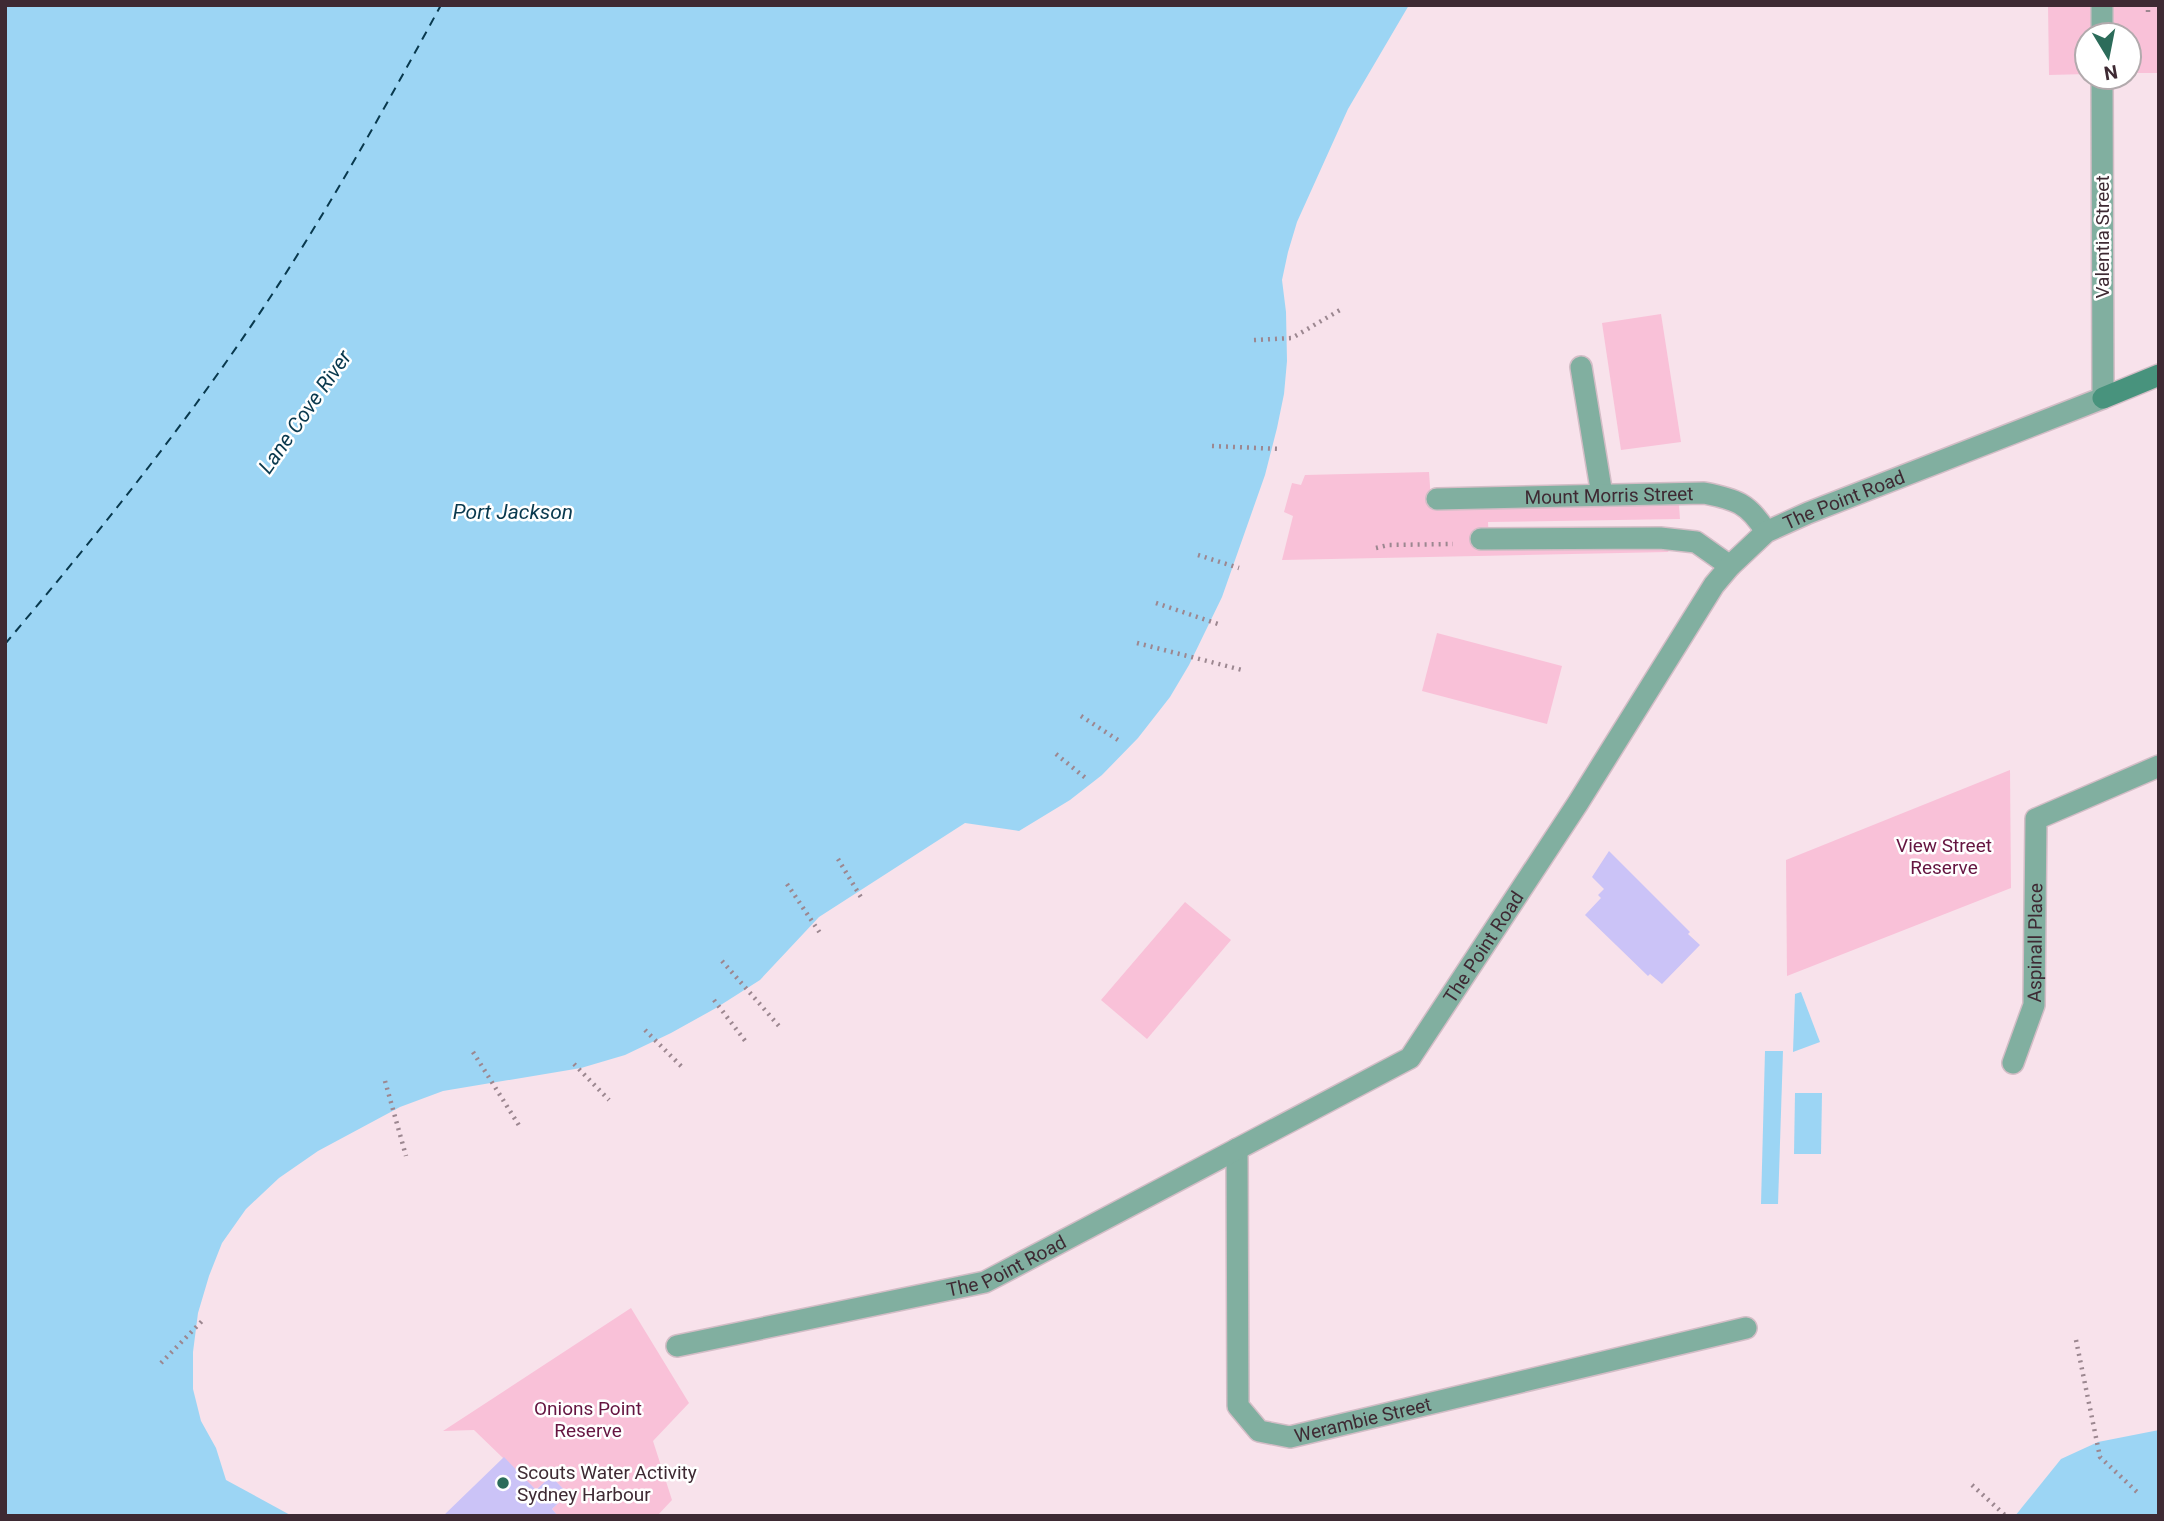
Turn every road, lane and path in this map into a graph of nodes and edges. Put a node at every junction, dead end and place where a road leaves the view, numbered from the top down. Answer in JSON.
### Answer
{"nodes":[{"id":1,"x":2102,"y":91,"type":"edge"},
{"id":2,"x":1340,"y":310,"type":"dead end"},
{"id":3,"x":1254,"y":340,"type":"dead end"},
{"id":4,"x":1581,"y":367,"type":"dead end"},
{"id":5,"x":2159,"y":375,"type":"edge"},
{"id":6,"x":2103,"y":398,"type":"junction"},
{"id":7,"x":1212,"y":446,"type":"dead end"},
{"id":8,"x":1281,"y":449,"type":"dead end"},
{"id":9,"x":1602,"y":495,"type":"junction"},
{"id":10,"x":1437,"y":499,"type":"dead end"},
{"id":11,"x":1766,"y":532,"type":"junction"},
{"id":12,"x":1481,"y":539,"type":"joint"},
{"id":13,"x":1376,"y":548,"type":"dead end"},
{"id":14,"x":1198,"y":555,"type":"dead end"},
{"id":15,"x":1730,"y":566,"type":"junction"},
{"id":16,"x":1239,"y":568,"type":"dead end"},
{"id":17,"x":1156,"y":603,"type":"dead end"},
{"id":18,"x":1218,"y":624,"type":"dead end"},
{"id":19,"x":1137,"y":643,"type":"dead end"},
{"id":20,"x":1242,"y":670,"type":"dead end"},
{"id":21,"x":1081,"y":716,"type":"dead end"},
{"id":22,"x":1121,"y":742,"type":"dead end"},
{"id":23,"x":1056,"y":754,"type":"dead end"},
{"id":24,"x":2159,"y":766,"type":"edge"},
{"id":25,"x":1088,"y":780,"type":"dead end"},
{"id":26,"x":838,"y":859,"type":"dead end"},
{"id":27,"x":787,"y":884,"type":"dead end"},
{"id":28,"x":862,"y":899,"type":"dead end"},
{"id":29,"x":822,"y":936,"type":"dead end"},
{"id":30,"x":722,"y":961,"type":"dead end"},
{"id":31,"x":714,"y":1000,"type":"dead end"},
{"id":32,"x":779,"y":1026,"type":"dead end"},
{"id":33,"x":645,"y":1030,"type":"dead end"},
{"id":34,"x":746,"y":1042,"type":"dead end"},
{"id":35,"x":473,"y":1052,"type":"dead end"},
{"id":36,"x":2013,"y":1063,"type":"dead end"},
{"id":37,"x":574,"y":1064,"type":"dead end"},
{"id":38,"x":684,"y":1069,"type":"dead end"},
{"id":39,"x":385,"y":1081,"type":"dead end"},
{"id":40,"x":609,"y":1100,"type":"dead end"},
{"id":41,"x":520,"y":1126,"type":"dead end"},
{"id":42,"x":1237,"y":1149,"type":"junction"},
{"id":43,"x":406,"y":1156,"type":"dead end"},
{"id":44,"x":205,"y":1318,"type":"dead end"},
{"id":45,"x":1746,"y":1328,"type":"dead end"},
{"id":46,"x":2076,"y":1340,"type":"dead end"},
{"id":47,"x":677,"y":1346,"type":"dead end"},
{"id":48,"x":161,"y":1363,"type":"dead end"},
{"id":49,"x":1972,"y":1485,"type":"dead end"},
{"id":50,"x":2137,"y":1492,"type":"dead end"},
{"id":51,"x":2006,"y":1516,"type":"edge"}],
"edges":[{"from":1,"to":6,"type":"street","name":"Valentia Street"},
{"from":2,"to":3,"type":"path"},
{"from":4,"to":9,"type":"street"},
{"from":5,"to":6,"type":"street","name":"The Point Road"},
{"from":6,"to":11,"type":"street","name":"The Point Road"},
{"from":7,"to":8,"type":"path"},
{"from":9,"to":10,"type":"street","name":"Mount Morris Street"},
{"from":9,"to":11,"type":"street","name":"Mount Morris Street"},
{"from":11,"to":15,"type":"street","name":"The Point Road"},
{"from":12,"to":13,"type":"path"},
{"from":12,"to":15,"type":"street"},
{"from":14,"to":16,"type":"path"},
{"from":15,"to":42,"type":"street","name":"The Point Road"},
{"from":17,"to":18,"type":"path"},
{"from":19,"to":20,"type":"path"},
{"from":21,"to":22,"type":"path"},
{"from":23,"to":25,"type":"path"},
{"from":24,"to":36,"type":"street","name":"Aspinall Place"},
{"from":26,"to":28,"type":"path"},
{"from":27,"to":29,"type":"path"},
{"from":30,"to":32,"type":"path"},
{"from":31,"to":34,"type":"path"},
{"from":33,"to":38,"type":"path"},
{"from":35,"to":41,"type":"path"},
{"from":37,"to":40,"type":"path"},
{"from":39,"to":43,"type":"path"},
{"from":42,"to":45,"type":"street","name":"Werambie Street"},
{"from":42,"to":47,"type":"street","name":"The Point Road"},
{"from":44,"to":48,"type":"path"},
{"from":46,"to":50,"type":"path"},
{"from":49,"to":51,"type":"path"}]}
